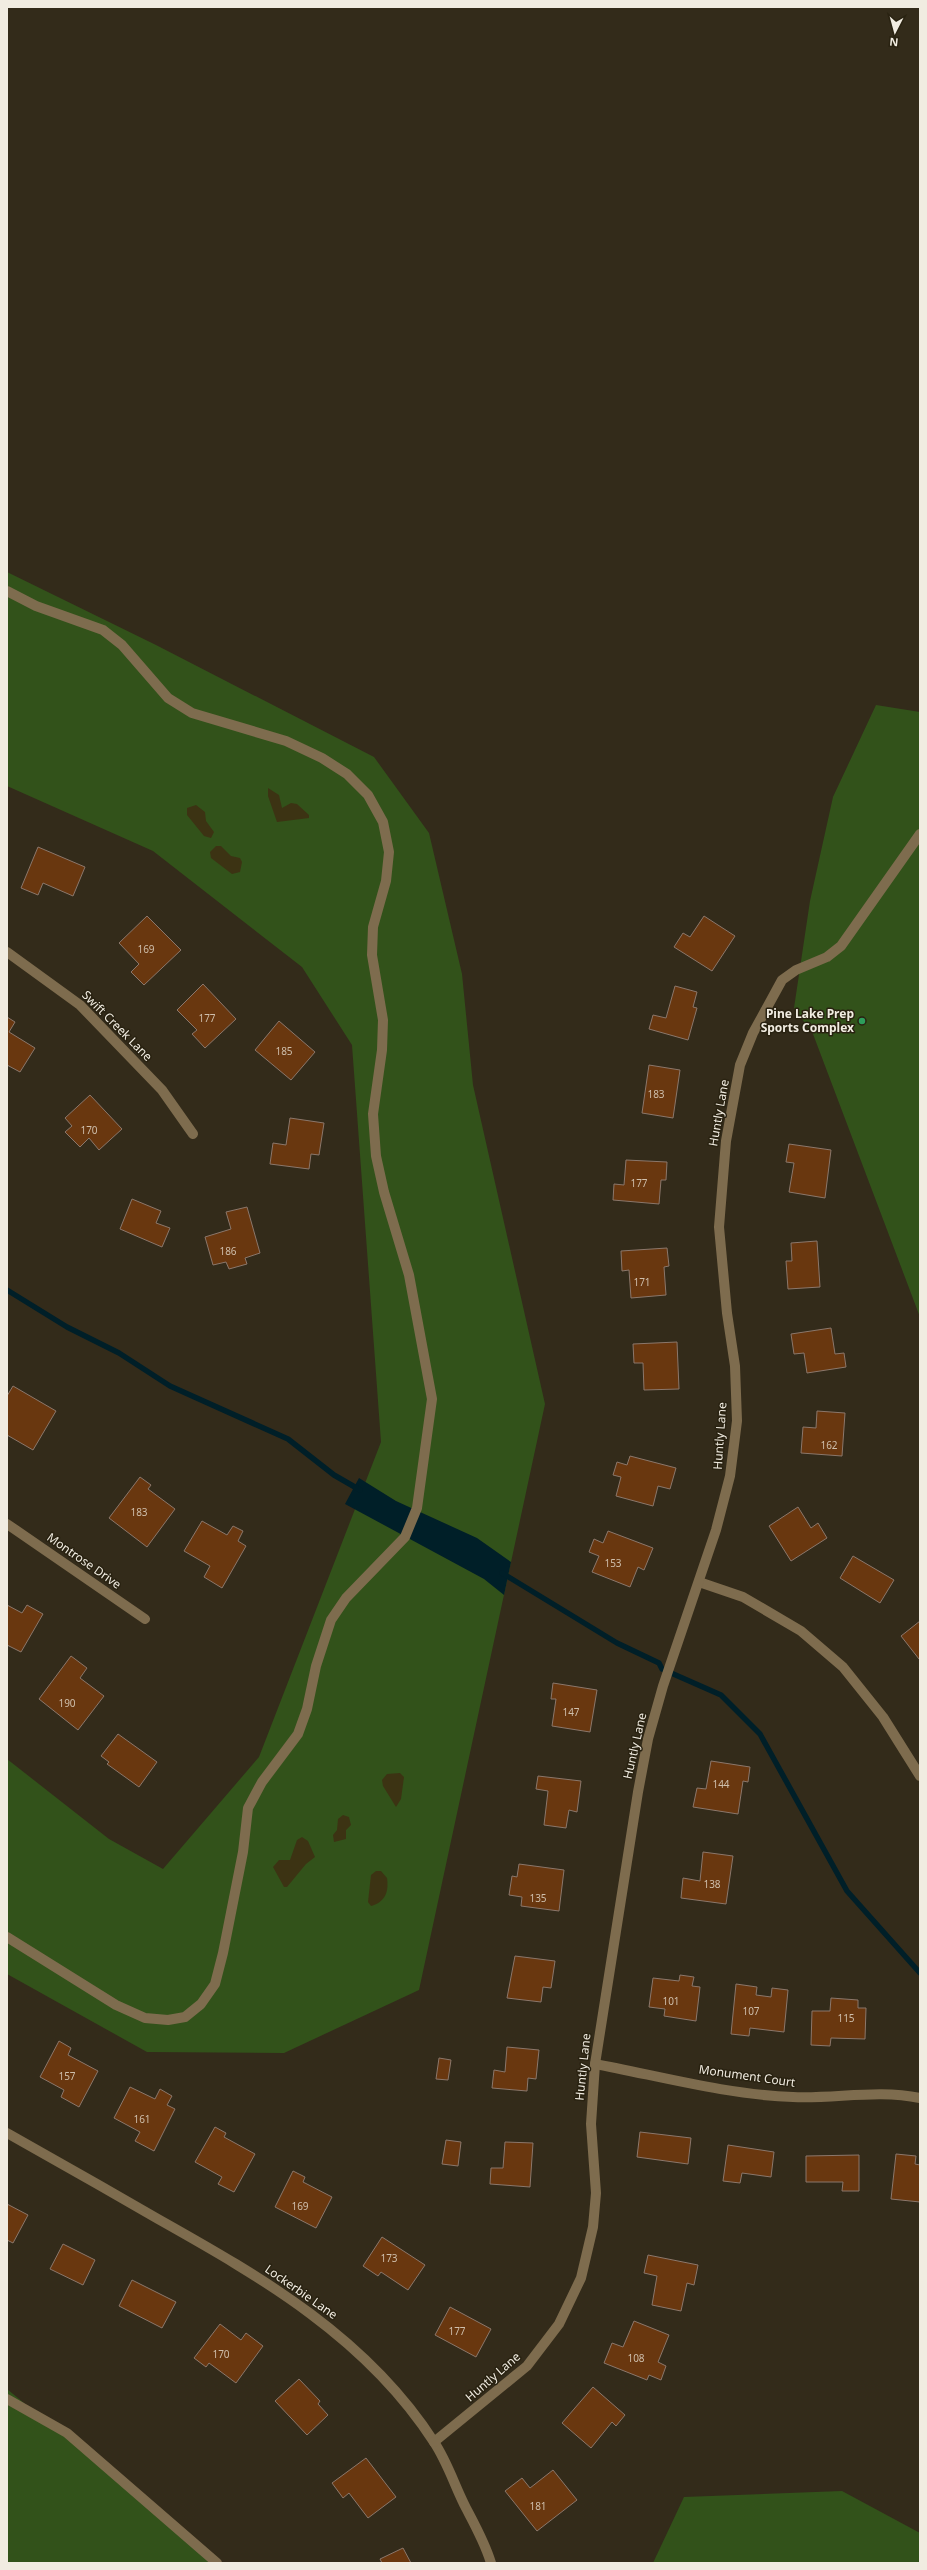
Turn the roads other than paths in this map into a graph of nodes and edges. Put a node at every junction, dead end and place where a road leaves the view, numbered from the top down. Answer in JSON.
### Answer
{"nodes":[{"id":1,"x":7,"y":591,"type":"edge"},
{"id":2,"x":920,"y":834,"type":"edge"},
{"id":3,"x":7,"y":952,"type":"edge"},
{"id":4,"x":193,"y":1134,"type":"dead end"},
{"id":5,"x":7,"y":1524,"type":"edge"},
{"id":6,"x":699,"y":1582,"type":"junction"},
{"id":7,"x":145,"y":1620,"type":"dead end"},
{"id":8,"x":920,"y":1776,"type":"edge"},
{"id":9,"x":7,"y":1937,"type":"edge"},
{"id":10,"x":595,"y":2064,"type":"junction"},
{"id":11,"x":920,"y":2098,"type":"edge"},
{"id":12,"x":7,"y":2133,"type":"edge"},
{"id":13,"x":7,"y":2399,"type":"edge"},
{"id":14,"x":434,"y":2442,"type":"junction"},
{"id":15,"x":217,"y":2563,"type":"edge"},
{"id":16,"x":491,"y":2563,"type":"edge"}],
"edges":[{"from":1,"to":9,"type":"street"},
{"from":2,"to":6,"type":"street","name":"Huntly Lane"},
{"from":3,"to":4,"type":"street","name":"Swift Creek Lane"},
{"from":5,"to":7,"type":"street","name":"Montrose Drive"},
{"from":6,"to":8,"type":"street"},
{"from":6,"to":10,"type":"street","name":"Huntly Lane"},
{"from":10,"to":11,"type":"street","name":"Monument Court"},
{"from":10,"to":14,"type":"street","name":"Huntly Lane"},
{"from":12,"to":14,"type":"street","name":"Lockerbie Lane"},
{"from":13,"to":15,"type":"street"},
{"from":14,"to":16,"type":"street","name":"Lockerbie Lane"}]}
